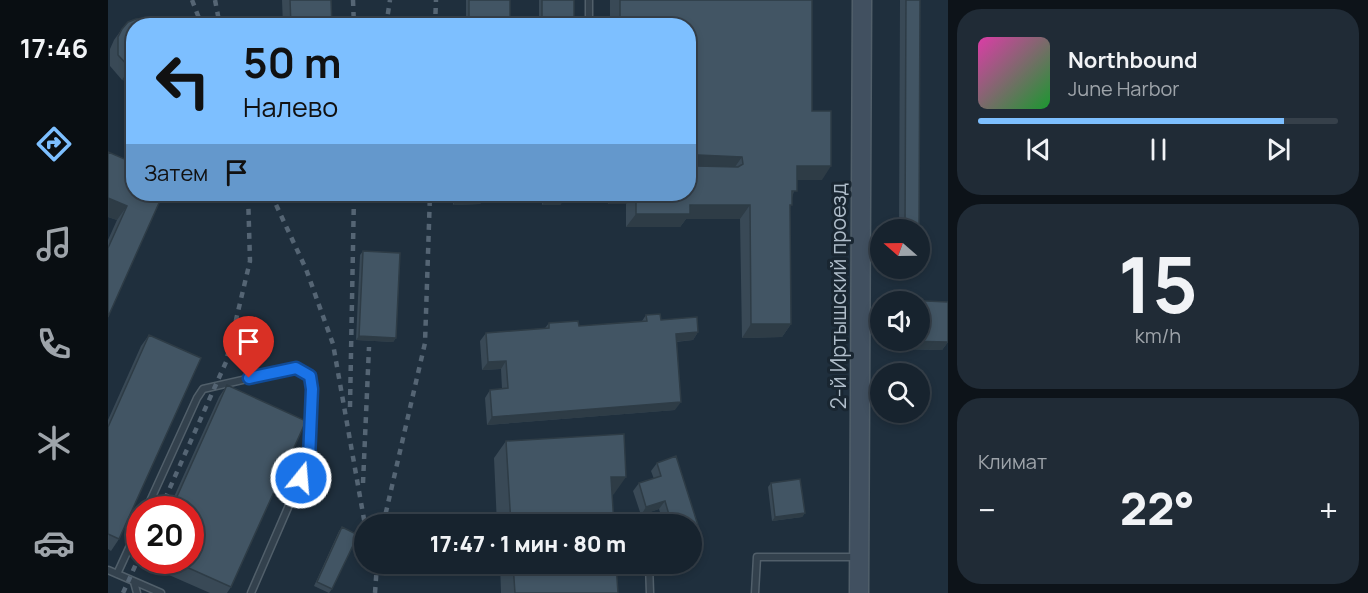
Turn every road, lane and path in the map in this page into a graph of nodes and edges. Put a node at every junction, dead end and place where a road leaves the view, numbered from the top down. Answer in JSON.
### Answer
{"nodes":[{"id":1,"x":589,"y":0,"type":"edge"},
{"id":2,"x":862,"y":0,"type":"edge"},
{"id":3,"x":589,"y":18,"type":"edge"},
{"id":4,"x":152,"y":496,"type":"edge"},
{"id":5,"x":126,"y":554,"type":"edge"},
{"id":6,"x":859,"y":556,"type":"junction"},
{"id":7,"x":108,"y":570,"type":"edge"},
{"id":8,"x":117,"y":574,"type":"junction"},
{"id":9,"x":649,"y":574,"type":"edge"},
{"id":10,"x":134,"y":582,"type":"junction"},
{"id":11,"x":137,"y":593,"type":"edge"},
{"id":12,"x":161,"y":593,"type":"edge"},
{"id":13,"x":251,"y":593,"type":"edge"},
{"id":14,"x":650,"y":593,"type":"edge"},
{"id":15,"x":755,"y":593,"type":"edge"},
{"id":16,"x":859,"y":593,"type":"edge"}],
"edges":[{"from":1,"to":3,"type":"lane"},
{"from":2,"to":6,"type":"main road","name":"2-й Иртышский проезд"},
{"from":4,"to":13,"type":"lane"},
{"from":5,"to":8,"type":"lane"},
{"from":6,"to":15,"type":"lane"},
{"from":6,"to":16,"type":"main road","name":"2-й Иртышский проезд"},
{"from":7,"to":8,"type":"lane"},
{"from":8,"to":10,"type":"lane"},
{"from":9,"to":14,"type":"lane"},
{"from":10,"to":11,"type":"lane"},
{"from":10,"to":12,"type":"lane"}]}
